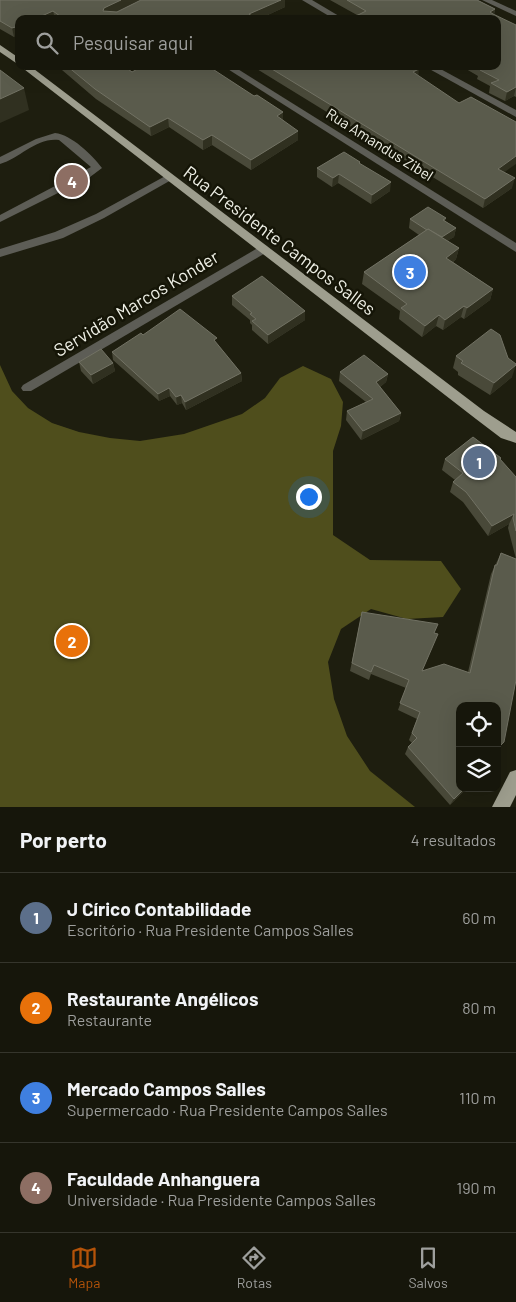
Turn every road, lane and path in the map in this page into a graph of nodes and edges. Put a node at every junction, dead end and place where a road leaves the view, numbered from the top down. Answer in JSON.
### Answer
{"nodes":[{"id":1,"x":306,"y":0,"type":"edge"},
{"id":2,"x":486,"y":0,"type":"edge"},
{"id":3,"x":516,"y":14,"type":"edge"},
{"id":4,"x":333,"y":15,"type":"edge"},
{"id":5,"x":0,"y":48,"type":"edge"},
{"id":6,"x":15,"y":58,"type":"edge"},
{"id":7,"x":30,"y":70,"type":"edge"},
{"id":8,"x":233,"y":70,"type":"edge"},
{"id":9,"x":435,"y":70,"type":"edge"},
{"id":10,"x":516,"y":114,"type":"edge"},
{"id":11,"x":0,"y":161,"type":"edge"},
{"id":12,"x":169,"y":177,"type":"junction"},
{"id":13,"x":0,"y":218,"type":"edge"},
{"id":14,"x":516,"y":248,"type":"edge"},
{"id":15,"x":263,"y":249,"type":"junction"},
{"id":16,"x":0,"y":253,"type":"edge"},
{"id":17,"x":27,"y":388,"type":"dead end"},
{"id":18,"x":516,"y":438,"type":"edge"},
{"id":19,"x":516,"y":778,"type":"edge"},
{"id":20,"x":500,"y":807,"type":"edge"}],
"edges":[{"from":1,"to":4,"type":"street"},
{"from":2,"to":3,"type":"street"},
{"from":5,"to":6,"type":"main road","name":"Rua Presidente Campos Salles"},
{"from":7,"to":12,"type":"main road","name":"Rua Presidente Campos Salles"},
{"from":8,"to":14,"type":"street","name":"Rua Amandus Zibel"},
{"from":9,"to":10,"type":"street"},
{"from":11,"to":13,"type":"street"},
{"from":12,"to":15,"type":"main road","name":"Rua Presidente Campos Salles"},
{"from":12,"to":16,"type":"street"},
{"from":15,"to":17,"type":"street","name":"Servidão Marcos Konder"},
{"from":15,"to":18,"type":"main road","name":"Rua Presidente Campos Salles"},
{"from":19,"to":20,"type":"main road"}]}
